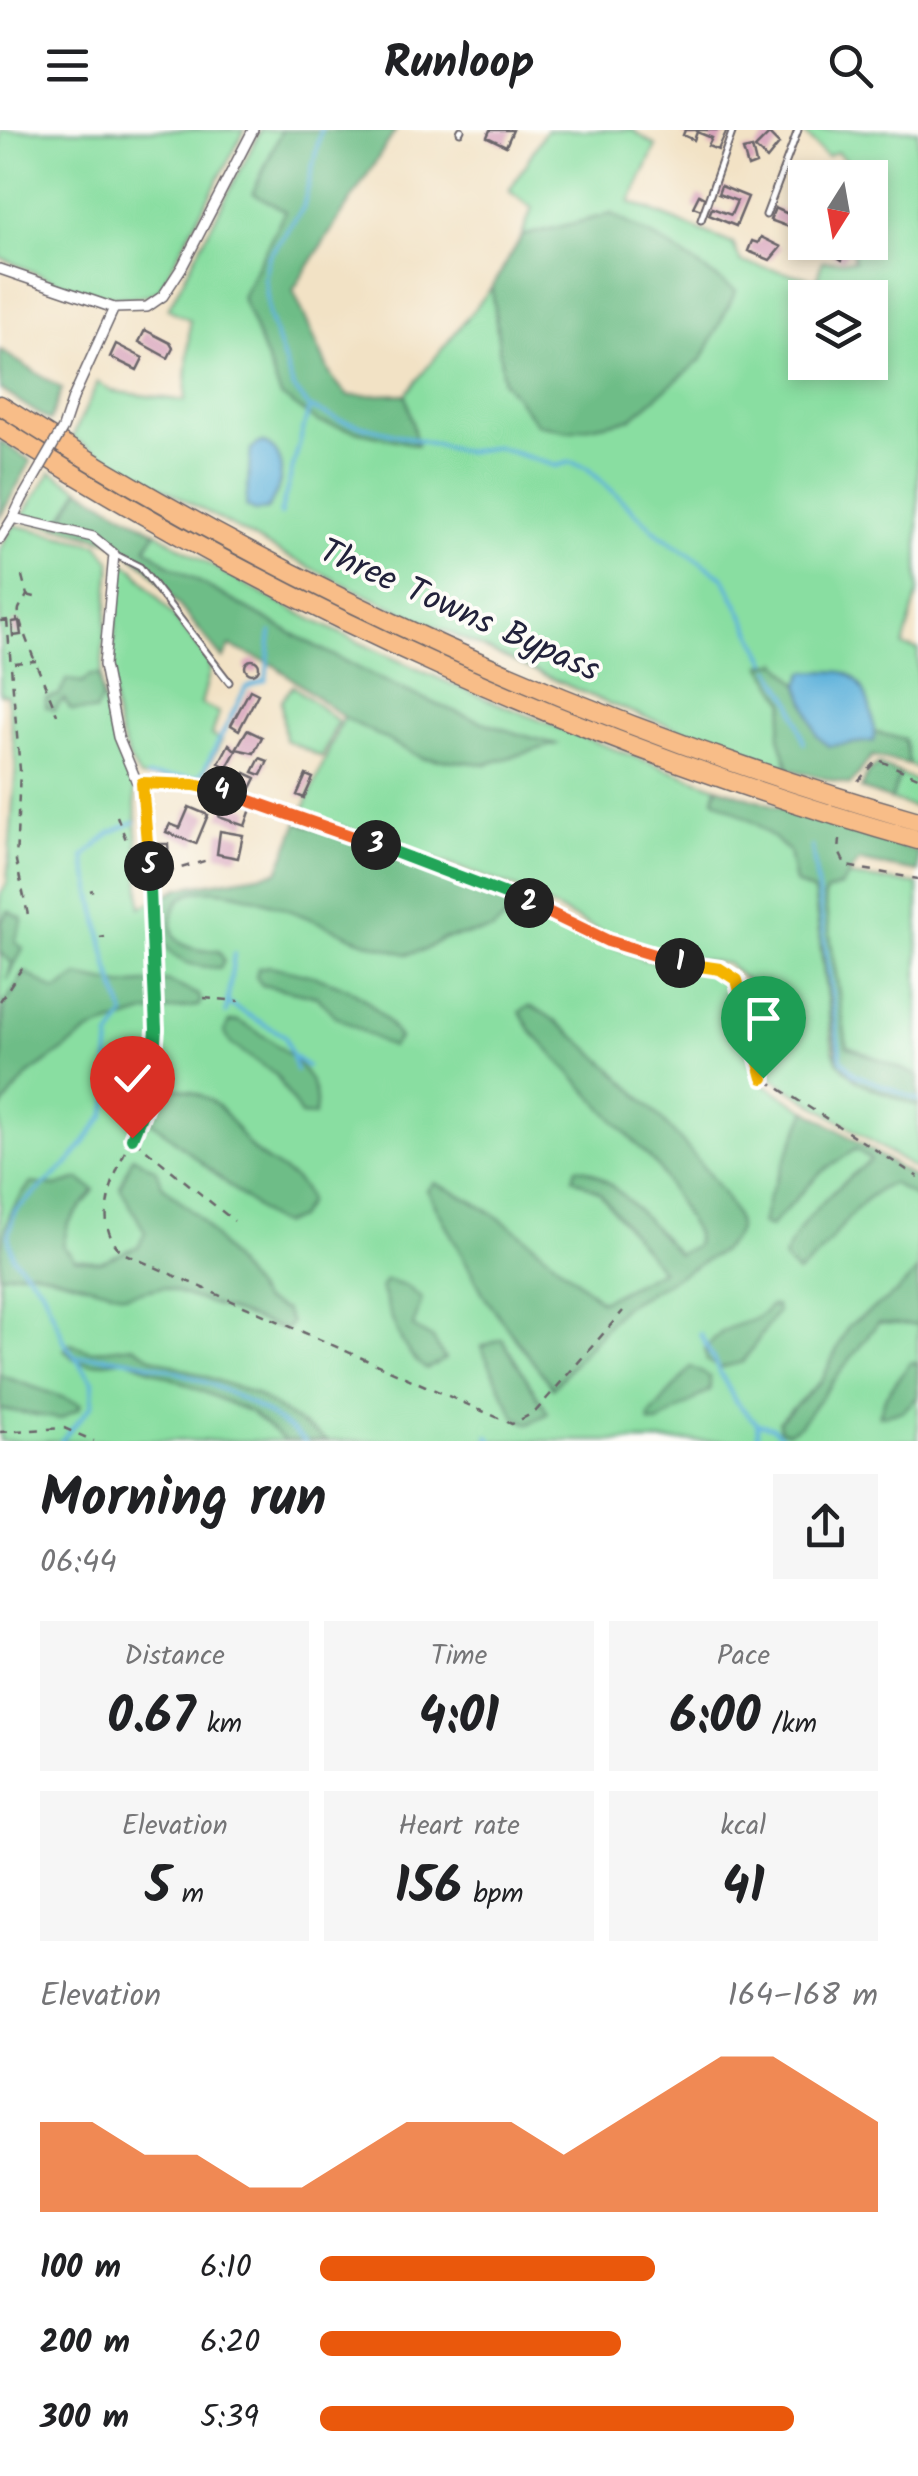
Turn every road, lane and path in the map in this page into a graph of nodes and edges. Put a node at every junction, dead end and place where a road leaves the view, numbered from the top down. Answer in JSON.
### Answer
{"nodes":[{"id":1,"x":253,"y":130,"type":"edge"},
{"id":2,"x":733,"y":130,"type":"edge"},
{"id":3,"x":798,"y":130,"type":"edge"},
{"id":4,"x":766,"y":216,"type":"dead end"},
{"id":5,"x":701,"y":220,"type":"dead end"},
{"id":6,"x":0,"y":269,"type":"edge"},
{"id":7,"x":114,"y":308,"type":"junction"},
{"id":8,"x":0,"y":405,"type":"edge"},
{"id":9,"x":0,"y":428,"type":"edge"},
{"id":10,"x":13,"y":518,"type":"junction"},
{"id":11,"x":0,"y":540,"type":"edge"},
{"id":12,"x":114,"y":554,"type":"junction"},
{"id":13,"x":22,"y":576,"type":"dead end"},
{"id":14,"x":27,"y":596,"type":"junction"},
{"id":15,"x":39,"y":598,"type":"dead end"},
{"id":16,"x":20,"y":618,"type":"junction"},
{"id":17,"x":7,"y":620,"type":"junction"},
{"id":18,"x":0,"y":621,"type":"edge"},
{"id":19,"x":38,"y":661,"type":"junction"},
{"id":20,"x":13,"y":663,"type":"dead end"},
{"id":21,"x":230,"y":682,"type":"dead end"},
{"id":22,"x":57,"y":715,"type":"dead end"},
{"id":23,"x":918,"y":778,"type":"edge"},
{"id":24,"x":858,"y":781,"type":"dead end"},
{"id":25,"x":142,"y":783,"type":"junction"},
{"id":26,"x":259,"y":803,"type":"joint"},
{"id":27,"x":117,"y":817,"type":"dead end"},
{"id":28,"x":918,"y":821,"type":"edge"},
{"id":29,"x":840,"y":839,"type":"dead end"},
{"id":30,"x":918,"y":840,"type":"edge"},
{"id":31,"x":128,"y":844,"type":"dead end"},
{"id":32,"x":211,"y":859,"type":"dead end"},
{"id":33,"x":150,"y":878,"type":"junction"},
{"id":34,"x":918,"y":879,"type":"edge"},
{"id":35,"x":28,"y":915,"type":"dead end"},
{"id":36,"x":22,"y":968,"type":"dead end"},
{"id":37,"x":204,"y":998,"type":"dead end"},
{"id":38,"x":239,"y":1000,"type":"dead end"},
{"id":39,"x":0,"y":1001,"type":"edge"},
{"id":40,"x":132,"y":1138,"type":"junction"},
{"id":41,"x":918,"y":1177,"type":"edge"},
{"id":42,"x":234,"y":1220,"type":"dead end"},
{"id":43,"x":623,"y":1311,"type":"dead end"},
{"id":44,"x":0,"y":1432,"type":"edge"},
{"id":45,"x":94,"y":1441,"type":"edge"}],
"edges":[{"from":1,"to":7,"type":"street"},
{"from":2,"to":5,"type":"lane"},
{"from":3,"to":4,"type":"lane"},
{"from":6,"to":7,"type":"street"},
{"from":7,"to":10,"type":"street","bridge":true},
{"from":8,"to":28,"type":"highway","name":"Three Towns Bypass"},
{"from":9,"to":30,"type":"highway","name":"Three Towns Bypass"},
{"from":10,"to":11,"type":"street"},
{"from":10,"to":12,"type":"street"},
{"from":12,"to":21,"type":"lane"},
{"from":12,"to":25,"type":"street"},
{"from":13,"to":14,"type":"path"},
{"from":14,"to":15,"type":"path"},
{"from":14,"to":16,"type":"path"},
{"from":16,"to":17,"type":"path"},
{"from":16,"to":19,"type":"path"},
{"from":17,"to":18,"type":"path"},
{"from":17,"to":35,"type":"path"},
{"from":19,"to":20,"type":"path"},
{"from":19,"to":22,"type":"path"},
{"from":23,"to":24,"type":"path"},
{"from":25,"to":26,"type":"street"},
{"from":25,"to":33,"type":"path"},
{"from":26,"to":41,"type":"path"},
{"from":27,"to":31,"type":"path"},
{"from":29,"to":34,"type":"path"},
{"from":32,"to":33,"type":"path"},
{"from":33,"to":40,"type":"path"},
{"from":36,"to":39,"type":"path"},
{"from":37,"to":38,"type":"path"},
{"from":40,"to":42,"type":"path"},
{"from":40,"to":43,"type":"path"},
{"from":44,"to":45,"type":"path"}]}
